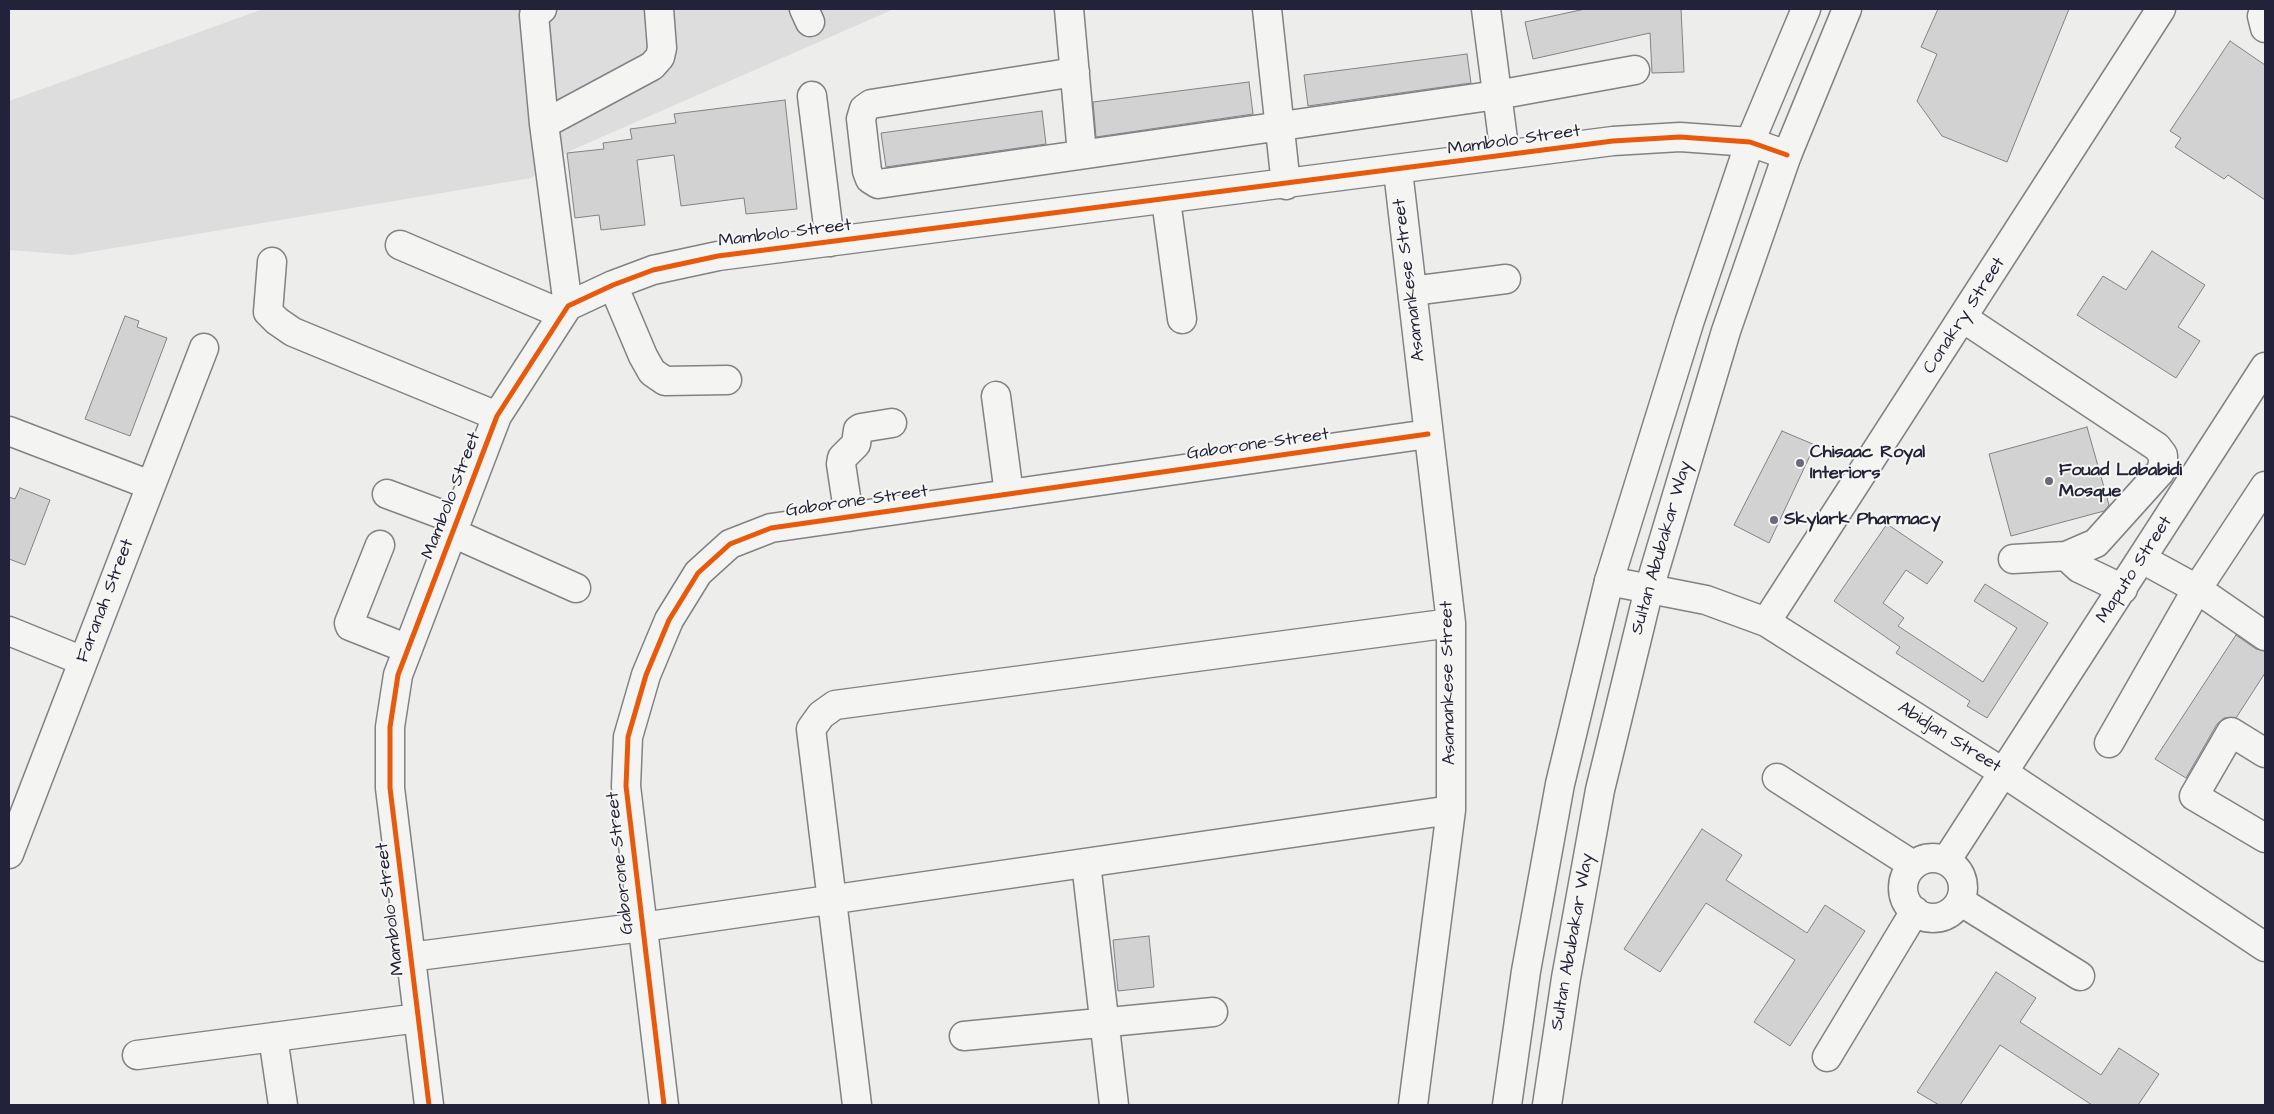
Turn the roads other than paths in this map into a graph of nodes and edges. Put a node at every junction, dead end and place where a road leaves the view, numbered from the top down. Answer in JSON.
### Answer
{"nodes":[{"id":1,"x":542,"y":9,"type":"edge"},
{"id":2,"x":659,"y":9,"type":"edge"},
{"id":3,"x":1069,"y":9,"type":"edge"},
{"id":4,"x":1267,"y":9,"type":"edge"},
{"id":5,"x":1486,"y":9,"type":"edge"},
{"id":6,"x":1806,"y":9,"type":"edge"},
{"id":7,"x":1847,"y":9,"type":"edge"},
{"id":8,"x":2161,"y":9,"type":"edge"},
{"id":9,"x":2265,"y":9,"type":"edge"},
{"id":10,"x":2265,"y":28,"type":"edge"},
{"id":11,"x":1635,"y":70,"type":"dead end"},
{"id":12,"x":1074,"y":72,"type":"junction"},
{"id":13,"x":1497,"y":95,"type":"junction"},
{"id":14,"x":812,"y":96,"type":"dead end"},
{"id":15,"x":544,"y":124,"type":"junction"},
{"id":16,"x":1280,"y":126,"type":"junction"},
{"id":17,"x":1750,"y":142,"type":"junction"},
{"id":18,"x":1082,"y":154,"type":"junction"},
{"id":19,"x":1505,"y":155,"type":"junction"},
{"id":20,"x":1787,"y":155,"type":"junction"},
{"id":21,"x":1398,"y":170,"type":"junction"},
{"id":22,"x":1286,"y":185,"type":"junction"},
{"id":23,"x":1166,"y":200,"type":"junction"},
{"id":24,"x":830,"y":242,"type":"junction"},
{"id":25,"x":400,"y":245,"type":"dead end"},
{"id":26,"x":272,"y":262,"type":"dead end"},
{"id":27,"x":1506,"y":279,"type":"dead end"},
{"id":28,"x":613,"y":285,"type":"junction"},
{"id":29,"x":1412,"y":291,"type":"junction"},
{"id":30,"x":565,"y":310,"type":"junction"},
{"id":31,"x":1963,"y":318,"type":"junction"},
{"id":32,"x":1182,"y":320,"type":"dead end"},
{"id":33,"x":204,"y":348,"type":"dead end"},
{"id":34,"x":727,"y":380,"type":"dead end"},
{"id":35,"x":2261,"y":383,"type":"edge"},
{"id":36,"x":996,"y":396,"type":"dead end"},
{"id":37,"x":497,"y":416,"type":"junction"},
{"id":38,"x":892,"y":423,"type":"dead end"},
{"id":39,"x":9,"y":431,"type":"edge"},
{"id":40,"x":1428,"y":434,"type":"junction"},
{"id":41,"x":150,"y":485,"type":"junction"},
{"id":42,"x":2265,"y":486,"type":"edge"},
{"id":43,"x":388,"y":494,"type":"dead end"},
{"id":44,"x":1010,"y":494,"type":"junction"},
{"id":45,"x":849,"y":517,"type":"junction"},
{"id":46,"x":455,"y":526,"type":"junction"},
{"id":47,"x":380,"y":545,"type":"dead end"},
{"id":48,"x":2066,"y":556,"type":"junction"},
{"id":49,"x":2013,"y":559,"type":"dead end"},
{"id":50,"x":2142,"y":559,"type":"junction"},
{"id":51,"x":1609,"y":582,"type":"junction"},
{"id":52,"x":576,"y":588,"type":"dead end"},
{"id":53,"x":1648,"y":588,"type":"junction"},
{"id":54,"x":2123,"y":589,"type":"junction"},
{"id":55,"x":2198,"y":589,"type":"junction"},
{"id":56,"x":1766,"y":622,"type":"junction"},
{"id":57,"x":1451,"y":623,"type":"junction"},
{"id":58,"x":9,"y":631,"type":"edge"},
{"id":59,"x":2265,"y":636,"type":"edge"},
{"id":60,"x":408,"y":649,"type":"junction"},
{"id":61,"x":83,"y":661,"type":"junction"},
{"id":62,"x":2109,"y":743,"type":"dead end"},
{"id":63,"x":2265,"y":753,"type":"edge"},
{"id":64,"x":2004,"y":773,"type":"junction"},
{"id":65,"x":1777,"y":778,"type":"dead end"},
{"id":66,"x":1451,"y":810,"type":"junction"},
{"id":67,"x":2265,"y":838,"type":"edge"},
{"id":68,"x":10,"y":847,"type":"edge"},
{"id":69,"x":1946,"y":860,"type":"junction"},
{"id":70,"x":1086,"y":863,"type":"junction"},
{"id":71,"x":1913,"y":865,"type":"junction"},
{"id":72,"x":830,"y":900,"type":"junction"},
{"id":73,"x":1960,"y":901,"type":"junction"},
{"id":74,"x":1915,"y":911,"type":"junction"},
{"id":75,"x":642,"y":928,"type":"junction"},
{"id":76,"x":2265,"y":948,"type":"edge"},
{"id":77,"x":410,"y":957,"type":"junction"},
{"id":78,"x":2080,"y":976,"type":"dead end"},
{"id":79,"x":1214,"y":1012,"type":"dead end"},
{"id":80,"x":418,"y":1018,"type":"junction"},
{"id":81,"x":1103,"y":1024,"type":"junction"},
{"id":82,"x":964,"y":1036,"type":"dead end"},
{"id":83,"x":273,"y":1037,"type":"junction"},
{"id":84,"x":137,"y":1055,"type":"dead end"},
{"id":85,"x":1826,"y":1057,"type":"dead end"},
{"id":86,"x":283,"y":1105,"type":"edge"},
{"id":87,"x":429,"y":1105,"type":"edge"},
{"id":88,"x":664,"y":1105,"type":"edge"},
{"id":89,"x":857,"y":1105,"type":"edge"},
{"id":90,"x":1114,"y":1105,"type":"edge"},
{"id":91,"x":1413,"y":1105,"type":"edge"},
{"id":92,"x":1507,"y":1105,"type":"edge"},
{"id":93,"x":1547,"y":1105,"type":"edge"}],
"edges":[{"from":1,"to":15,"type":"street"},
{"from":2,"to":15,"type":"street"},
{"from":3,"to":12,"type":"street"},
{"from":4,"to":16,"type":"street"},
{"from":5,"to":13,"type":"street"},
{"from":6,"to":17,"type":"street"},
{"from":7,"to":20,"type":"street","name":"Sultan Abubakar Way"},
{"from":8,"to":31,"type":"street","name":"Conakry Street"},
{"from":9,"to":10,"type":"street"},
{"from":11,"to":13,"type":"street"},
{"from":12,"to":18,"type":"street"},
{"from":12,"to":18,"type":"street"},
{"from":13,"to":16,"type":"street"},
{"from":13,"to":19,"type":"street"},
{"from":14,"to":24,"type":"street"},
{"from":15,"to":30,"type":"street"},
{"from":16,"to":18,"type":"street"},
{"from":16,"to":22,"type":"street"},
{"from":17,"to":19,"type":"street","name":"Mambolo Street"},
{"from":17,"to":20,"type":"street","name":"Mambolo Street"},
{"from":17,"to":51,"type":"street"},
{"from":19,"to":21,"type":"street","name":"Mambolo Street"},
{"from":20,"to":53,"type":"street","name":"Sultan Abubakar Way"},
{"from":21,"to":22,"type":"street","name":"Mambolo Street"},
{"from":21,"to":29,"type":"street","name":"Asamankese Street"},
{"from":22,"to":23,"type":"street","name":"Mambolo Street"},
{"from":23,"to":24,"type":"street","name":"Mambolo Street"},
{"from":23,"to":32,"type":"street"},
{"from":24,"to":28,"type":"street","name":"Mambolo Street"},
{"from":25,"to":30,"type":"street"},
{"from":26,"to":37,"type":"street"},
{"from":27,"to":29,"type":"street"},
{"from":28,"to":30,"type":"street","name":"Mambolo Street"},
{"from":28,"to":34,"type":"street"},
{"from":29,"to":40,"type":"street","name":"Asamankese Street"},
{"from":30,"to":37,"type":"street","name":"Mambolo Street"},
{"from":31,"to":48,"type":"street"},
{"from":31,"to":56,"type":"street","name":"Conakry Street"},
{"from":33,"to":41,"type":"street","name":"Faranah Street"},
{"from":35,"to":50,"type":"street","name":"Maputo Street"},
{"from":36,"to":44,"type":"street"},
{"from":37,"to":46,"type":"street","name":"Mambolo Street"},
{"from":38,"to":45,"type":"street"},
{"from":39,"to":41,"type":"street"},
{"from":40,"to":44,"type":"street","name":"Gaborone Street"},
{"from":40,"to":57,"type":"street","name":"Asamankese Street"},
{"from":41,"to":61,"type":"street","name":"Faranah Street"},
{"from":42,"to":55,"type":"street"},
{"from":43,"to":46,"type":"street"},
{"from":44,"to":45,"type":"street","name":"Gaborone Street"},
{"from":45,"to":75,"type":"street","name":"Gaborone Street"},
{"from":46,"to":52,"type":"street"},
{"from":46,"to":60,"type":"street","name":"Mambolo Street"},
{"from":47,"to":60,"type":"street"},
{"from":48,"to":49,"type":"street"},
{"from":48,"to":54,"type":"street"},
{"from":50,"to":54,"type":"street","name":"Maputo Street"},
{"from":50,"to":55,"type":"street"},
{"from":51,"to":53,"type":"street","name":"Abidjan Street"},
{"from":51,"to":92,"type":"street"},
{"from":53,"to":56,"type":"street","name":"Abidjan Street"},
{"from":53,"to":93,"type":"street","name":"Sultan Abubakar Way"},
{"from":54,"to":64,"type":"street","name":"Maputo Street"},
{"from":55,"to":59,"type":"street"},
{"from":55,"to":62,"type":"street"},
{"from":56,"to":64,"type":"street","name":"Abidjan Street"},
{"from":57,"to":66,"type":"street","name":"Asamankese Street"},
{"from":57,"to":72,"type":"street"},
{"from":58,"to":61,"type":"street"},
{"from":60,"to":77,"type":"street","name":"Mambolo Street"},
{"from":61,"to":68,"type":"street","name":"Faranah Street"},
{"from":63,"to":67,"type":"street"},
{"from":64,"to":69,"type":"street","name":"Maputo Street"},
{"from":64,"to":76,"type":"street","name":"Abidjan Street"},
{"from":65,"to":71,"type":"street"},
{"from":66,"to":70,"type":"street"},
{"from":66,"to":91,"type":"street","name":"Asamankese Street"},
{"from":69,"to":71,"type":"street"},
{"from":69,"to":73,"type":"street"},
{"from":70,"to":72,"type":"street"},
{"from":70,"to":81,"type":"street"},
{"from":71,"to":74,"type":"street"},
{"from":72,"to":75,"type":"street"},
{"from":72,"to":89,"type":"street"},
{"from":73,"to":74,"type":"street"},
{"from":73,"to":78,"type":"street"},
{"from":74,"to":85,"type":"street"},
{"from":75,"to":77,"type":"street"},
{"from":75,"to":88,"type":"street","name":"Gaborone Street"},
{"from":77,"to":80,"type":"street","name":"Mambolo Street"},
{"from":79,"to":81,"type":"street"},
{"from":80,"to":83,"type":"street"},
{"from":80,"to":87,"type":"street","name":"Mambolo Street"},
{"from":81,"to":82,"type":"street"},
{"from":81,"to":90,"type":"street"},
{"from":83,"to":84,"type":"street"},
{"from":83,"to":86,"type":"street"}]}
